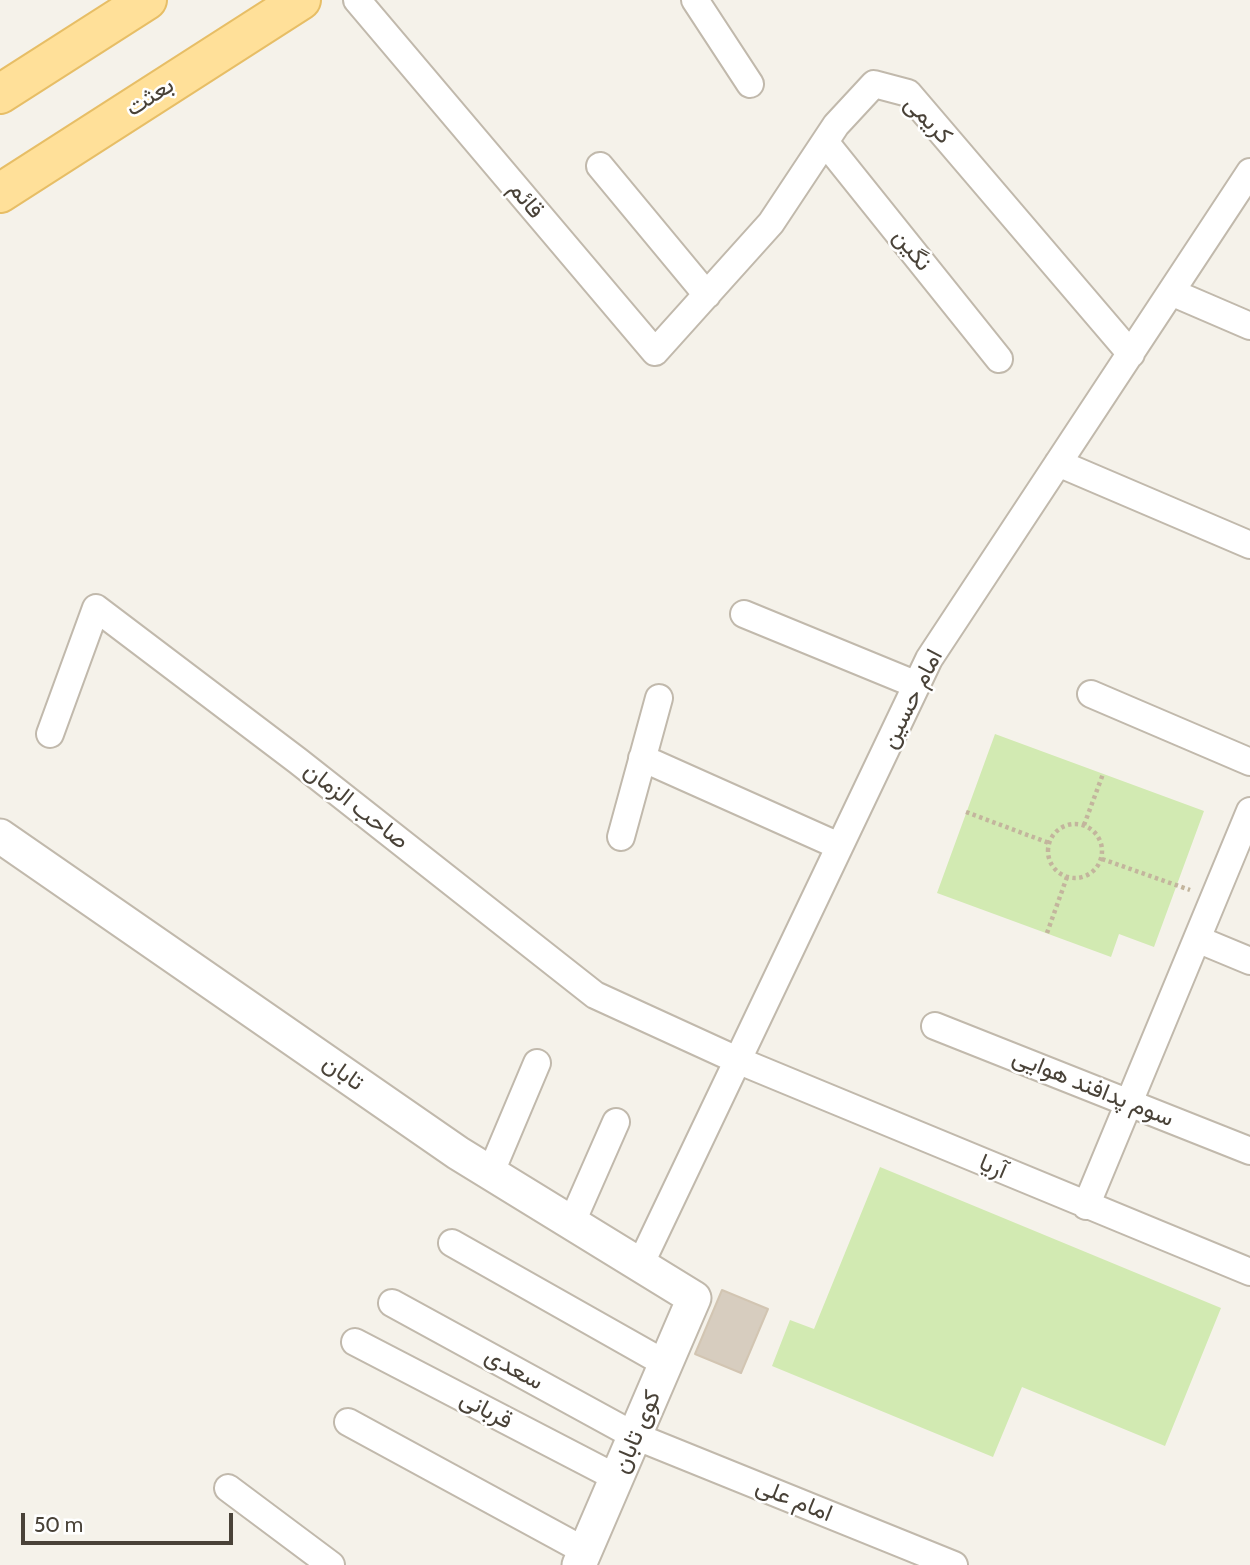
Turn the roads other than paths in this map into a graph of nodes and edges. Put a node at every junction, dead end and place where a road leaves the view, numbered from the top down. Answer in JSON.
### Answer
{"nodes":[{"id":1,"x":147,"y":0,"type":"edge"},
{"id":2,"x":301,"y":0,"type":"edge"},
{"id":3,"x":357,"y":0,"type":"edge"},
{"id":4,"x":695,"y":0,"type":"edge"},
{"id":5,"x":750,"y":84,"type":"dead end"},
{"id":6,"x":0,"y":94,"type":"edge"},
{"id":7,"x":825,"y":142,"type":"junction"},
{"id":8,"x":600,"y":166,"type":"dead end"},
{"id":9,"x":1250,"y":172,"type":"edge"},
{"id":10,"x":0,"y":193,"type":"edge"},
{"id":11,"x":1171,"y":292,"type":"junction"},
{"id":12,"x":702,"y":301,"type":"junction"},
{"id":13,"x":1250,"y":326,"type":"edge"},
{"id":14,"x":1130,"y":354,"type":"junction"},
{"id":15,"x":999,"y":359,"type":"dead end"},
{"id":16,"x":1058,"y":463,"type":"junction"},
{"id":17,"x":1250,"y":544,"type":"edge"},
{"id":18,"x":744,"y":614,"type":"dead end"},
{"id":19,"x":917,"y":685,"type":"junction"},
{"id":20,"x":1091,"y":694,"type":"dead end"},
{"id":21,"x":659,"y":698,"type":"dead end"},
{"id":22,"x":50,"y":734,"type":"dead end"},
{"id":23,"x":642,"y":758,"type":"junction"},
{"id":24,"x":1250,"y":762,"type":"edge"},
{"id":25,"x":1250,"y":811,"type":"edge"},
{"id":26,"x":0,"y":836,"type":"edge"},
{"id":27,"x":621,"y":837,"type":"dead end"},
{"id":28,"x":839,"y":846,"type":"junction"},
{"id":29,"x":1197,"y":939,"type":"junction"},
{"id":30,"x":1250,"y":961,"type":"edge"},
{"id":31,"x":935,"y":1026,"type":"dead end"},
{"id":32,"x":737,"y":1060,"type":"junction"},
{"id":33,"x":537,"y":1063,"type":"dead end"},
{"id":34,"x":1129,"y":1102,"type":"junction"},
{"id":35,"x":616,"y":1122,"type":"dead end"},
{"id":36,"x":1250,"y":1151,"type":"edge"},
{"id":37,"x":491,"y":1172,"type":"junction"},
{"id":38,"x":1086,"y":1206,"type":"junction"},
{"id":39,"x":572,"y":1222,"type":"junction"},
{"id":40,"x":452,"y":1243,"type":"dead end"},
{"id":41,"x":641,"y":1263,"type":"junction"},
{"id":42,"x":1250,"y":1272,"type":"edge"},
{"id":43,"x":694,"y":1298,"type":"joint"},
{"id":44,"x":392,"y":1303,"type":"dead end"},
{"id":45,"x":355,"y":1342,"type":"dead end"},
{"id":46,"x":666,"y":1363,"type":"junction"},
{"id":47,"x":348,"y":1422,"type":"dead end"},
{"id":48,"x":635,"y":1436,"type":"junction"},
{"id":49,"x":617,"y":1478,"type":"junction"},
{"id":50,"x":228,"y":1488,"type":"dead end"},
{"id":51,"x":582,"y":1558,"type":"edge"},
{"id":52,"x":331,"y":1565,"type":"edge"},
{"id":53,"x":954,"y":1565,"type":"edge"}],
"edges":[{"from":1,"to":6,"type":"main road"},
{"from":2,"to":10,"type":"main road","name":"بعثت"},
{"from":3,"to":12,"type":"street","name":"قائم"},
{"from":4,"to":5,"type":"street"},
{"from":7,"to":12,"type":"street","name":"کریمی"},
{"from":7,"to":14,"type":"street","name":"کریمی"},
{"from":7,"to":15,"type":"street","name":"نگین"},
{"from":8,"to":12,"type":"street"},
{"from":9,"to":11,"type":"street","name":"امام حسین"},
{"from":11,"to":13,"type":"street"},
{"from":11,"to":14,"type":"street","name":"امام حسین"},
{"from":14,"to":16,"type":"street","name":"امام حسین"},
{"from":16,"to":17,"type":"street"},
{"from":16,"to":19,"type":"street","name":"امام حسین"},
{"from":18,"to":19,"type":"street"},
{"from":19,"to":28,"type":"street","name":"امام حسین"},
{"from":20,"to":24,"type":"street"},
{"from":21,"to":23,"type":"street"},
{"from":22,"to":32,"type":"street","name":"صاحب الزمان"},
{"from":23,"to":27,"type":"street"},
{"from":23,"to":28,"type":"street"},
{"from":25,"to":29,"type":"street"},
{"from":26,"to":37,"type":"street","name":"تابان"},
{"from":28,"to":32,"type":"street","name":"امام حسین"},
{"from":29,"to":30,"type":"street"},
{"from":29,"to":34,"type":"street"},
{"from":31,"to":34,"type":"street","name":"سوم پدافند هوایی"},
{"from":32,"to":38,"type":"street","name":"آریا"},
{"from":32,"to":41,"type":"street","name":"امام حسین"},
{"from":33,"to":37,"type":"street"},
{"from":34,"to":36,"type":"street","name":"سوم پدافند هوایی"},
{"from":34,"to":38,"type":"street"},
{"from":35,"to":39,"type":"street"},
{"from":37,"to":39,"type":"street","name":"تابان"},
{"from":38,"to":42,"type":"street","name":"آریا"},
{"from":39,"to":41,"type":"street","name":"تابان"},
{"from":40,"to":46,"type":"street"},
{"from":41,"to":43,"type":"street","name":"تابان"},
{"from":43,"to":46,"type":"street","name":"کوی تابان"},
{"from":44,"to":48,"type":"street","name":"سعدی"},
{"from":45,"to":49,"type":"street","name":"قربانی"},
{"from":46,"to":48,"type":"street","name":"کوی تابان"},
{"from":47,"to":51,"type":"street"},
{"from":48,"to":49,"type":"street","name":"کوی تابان"},
{"from":48,"to":53,"type":"street","name":"امام علی"},
{"from":49,"to":51,"type":"street","name":"کوی تابان"},
{"from":50,"to":52,"type":"street"}]}
